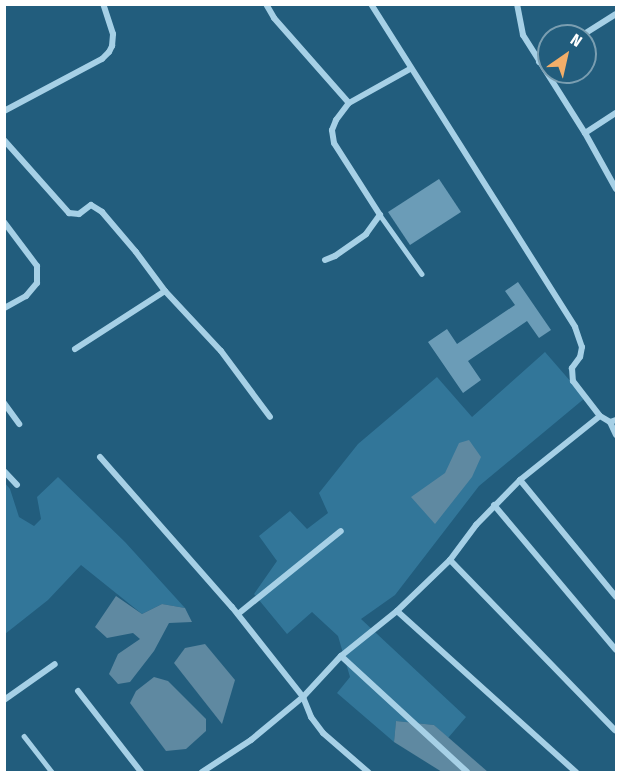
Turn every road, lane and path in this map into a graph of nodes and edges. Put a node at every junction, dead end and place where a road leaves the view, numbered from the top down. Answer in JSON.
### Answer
{"nodes":[{"id":1,"x":103,"y":4,"type":"edge"},
{"id":2,"x":266,"y":4,"type":"edge"},
{"id":3,"x":371,"y":4,"type":"edge"},
{"id":4,"x":518,"y":4,"type":"edge"},
{"id":5,"x":616,"y":14,"type":"edge"},
{"id":6,"x":597,"y":26,"type":"edge"},
{"id":7,"x":537,"y":59,"type":"edge"},
{"id":8,"x":410,"y":69,"type":"junction"},
{"id":9,"x":553,"y":84,"type":"edge"},
{"id":10,"x":349,"y":103,"type":"junction"},
{"id":11,"x":4,"y":111,"type":"edge"},
{"id":12,"x":616,"y":113,"type":"edge"},
{"id":13,"x":585,"y":133,"type":"junction"},
{"id":14,"x":4,"y":140,"type":"edge"},
{"id":15,"x":613,"y":175,"type":"edge"},
{"id":16,"x":616,"y":189,"type":"edge"},
{"id":17,"x":380,"y":214,"type":"junction"},
{"id":18,"x":4,"y":222,"type":"edge"},
{"id":19,"x":325,"y":260,"type":"dead end"},
{"id":20,"x":422,"y":274,"type":"dead end"},
{"id":21,"x":165,"y":291,"type":"junction"},
{"id":22,"x":4,"y":308,"type":"edge"},
{"id":23,"x":75,"y":349,"type":"dead end"},
{"id":24,"x":4,"y":403,"type":"edge"},
{"id":25,"x":600,"y":416,"type":"junction"},
{"id":26,"x":270,"y":417,"type":"dead end"},
{"id":27,"x":613,"y":421,"type":"edge"},
{"id":28,"x":19,"y":424,"type":"dead end"},
{"id":29,"x":616,"y":435,"type":"edge"},
{"id":30,"x":100,"y":457,"type":"dead end"},
{"id":31,"x":4,"y":471,"type":"edge"},
{"id":32,"x":520,"y":480,"type":"junction"},
{"id":33,"x":17,"y":485,"type":"dead end"},
{"id":34,"x":494,"y":505,"type":"junction"},
{"id":35,"x":341,"y":531,"type":"dead end"},
{"id":36,"x":450,"y":560,"type":"junction"},
{"id":37,"x":616,"y":597,"type":"edge"},
{"id":38,"x":397,"y":611,"type":"junction"},
{"id":39,"x":238,"y":614,"type":"junction"},
{"id":40,"x":616,"y":650,"type":"edge"},
{"id":41,"x":341,"y":656,"type":"junction"},
{"id":42,"x":55,"y":664,"type":"dead end"},
{"id":43,"x":78,"y":691,"type":"dead end"},
{"id":44,"x":303,"y":697,"type":"junction"},
{"id":45,"x":4,"y":700,"type":"edge"},
{"id":46,"x":615,"y":730,"type":"dead end"},
{"id":47,"x":24,"y":736,"type":"dead end"},
{"id":48,"x":52,"y":772,"type":"edge"},
{"id":49,"x":141,"y":772,"type":"edge"},
{"id":50,"x":202,"y":772,"type":"edge"},
{"id":51,"x":368,"y":772,"type":"edge"},
{"id":52,"x":467,"y":772,"type":"edge"},
{"id":53,"x":576,"y":772,"type":"edge"}],
"edges":[{"from":1,"to":11,"type":"street"},
{"from":2,"to":10,"type":"street"},
{"from":3,"to":8,"type":"street"},
{"from":4,"to":7,"type":"street"},
{"from":5,"to":6,"type":"street"},
{"from":8,"to":10,"type":"street"},
{"from":8,"to":25,"type":"street"},
{"from":9,"to":13,"type":"street"},
{"from":10,"to":17,"type":"street"},
{"from":12,"to":13,"type":"street"},
{"from":13,"to":15,"type":"street"},
{"from":14,"to":21,"type":"street"},
{"from":15,"to":16,"type":"street"},
{"from":17,"to":19,"type":"street"},
{"from":17,"to":20,"type":"lane"},
{"from":18,"to":22,"type":"street"},
{"from":21,"to":23,"type":"street"},
{"from":21,"to":26,"type":"street"},
{"from":24,"to":28,"type":"street"},
{"from":25,"to":27,"type":"street"},
{"from":25,"to":32,"type":"street"},
{"from":27,"to":29,"type":"street"},
{"from":30,"to":39,"type":"street"},
{"from":31,"to":33,"type":"street"},
{"from":32,"to":34,"type":"street"},
{"from":32,"to":37,"type":"street"},
{"from":34,"to":36,"type":"street"},
{"from":34,"to":40,"type":"street"},
{"from":35,"to":39,"type":"street"},
{"from":36,"to":38,"type":"street"},
{"from":36,"to":46,"type":"street"},
{"from":38,"to":41,"type":"street"},
{"from":38,"to":53,"type":"street"},
{"from":39,"to":44,"type":"street"},
{"from":41,"to":44,"type":"street"},
{"from":41,"to":52,"type":"street"},
{"from":42,"to":45,"type":"street"},
{"from":43,"to":49,"type":"street"},
{"from":44,"to":50,"type":"street"},
{"from":44,"to":51,"type":"street"},
{"from":47,"to":48,"type":"lane"}]}
